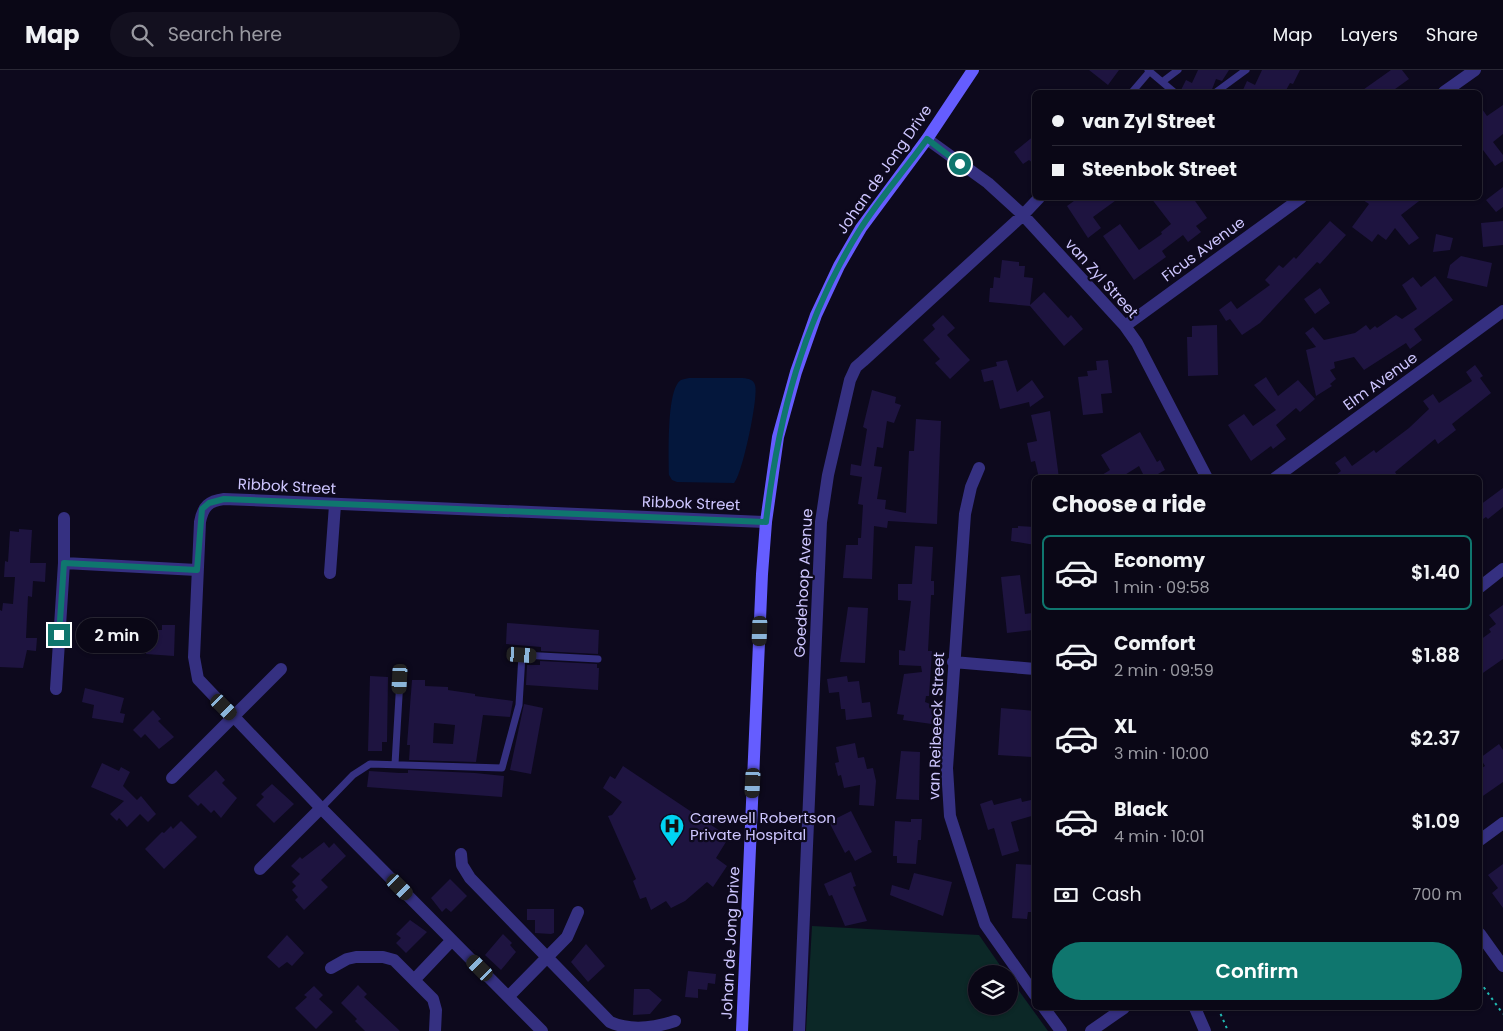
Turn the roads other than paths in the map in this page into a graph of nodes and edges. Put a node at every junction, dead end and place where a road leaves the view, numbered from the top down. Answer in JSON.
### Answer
{"nodes":[{"id":1,"x":973,"y":70,"type":"edge"},
{"id":2,"x":1178,"y":70,"type":"edge"},
{"id":3,"x":1246,"y":70,"type":"edge"},
{"id":4,"x":1475,"y":70,"type":"edge"},
{"id":5,"x":1149,"y":71,"type":"edge"},
{"id":6,"x":1162,"y":82,"type":"junction"},
{"id":7,"x":1134,"y":90,"type":"edge"},
{"id":8,"x":1172,"y":90,"type":"edge"},
{"id":9,"x":1219,"y":90,"type":"edge"},
{"id":10,"x":1447,"y":90,"type":"edge"},
{"id":11,"x":927,"y":139,"type":"junction"},
{"id":12,"x":1037,"y":200,"type":"edge"},
{"id":13,"x":1298,"y":200,"type":"edge"},
{"id":14,"x":1023,"y":215,"type":"junction"},
{"id":15,"x":1503,"y":311,"type":"edge"},
{"id":16,"x":1125,"y":326,"type":"junction"},
{"id":17,"x":979,"y":468,"type":"dead end"},
{"id":18,"x":1205,"y":475,"type":"edge"},
{"id":19,"x":1279,"y":475,"type":"edge"},
{"id":20,"x":335,"y":505,"type":"junction"},
{"id":21,"x":64,"y":518,"type":"dead end"},
{"id":22,"x":766,"y":522,"type":"junction"},
{"id":23,"x":64,"y":563,"type":"junction"},
{"id":24,"x":197,"y":570,"type":"junction"},
{"id":25,"x":1503,"y":570,"type":"edge"},
{"id":26,"x":330,"y":573,"type":"dead end"},
{"id":27,"x":1482,"y":585,"type":"edge"},
{"id":28,"x":598,"y":660,"type":"dead end"},
{"id":29,"x":953,"y":662,"type":"junction"},
{"id":30,"x":281,"y":669,"type":"dead end"},
{"id":31,"x":1032,"y":669,"type":"edge"},
{"id":32,"x":400,"y":679,"type":"dead end"},
{"id":33,"x":56,"y":689,"type":"dead end"},
{"id":34,"x":234,"y":717,"type":"junction"},
{"id":35,"x":395,"y":764,"type":"junction"},
{"id":36,"x":172,"y":778,"type":"dead end"},
{"id":37,"x":321,"y":808,"type":"junction"},
{"id":38,"x":1503,"y":823,"type":"edge"},
{"id":39,"x":1482,"y":839,"type":"edge"},
{"id":40,"x":461,"y":854,"type":"dead end"},
{"id":41,"x":260,"y":869,"type":"dead end"},
{"id":42,"x":578,"y":912,"type":"dead end"},
{"id":43,"x":1482,"y":937,"type":"edge"},
{"id":44,"x":452,"y":940,"type":"junction"},
{"id":45,"x":548,"y":958,"type":"junction"},
{"id":46,"x":1503,"y":966,"type":"edge"},
{"id":47,"x":331,"y":968,"type":"dead end"},
{"id":48,"x":415,"y":979,"type":"junction"},
{"id":49,"x":1032,"y":991,"type":"edge"},
{"id":50,"x":509,"y":996,"type":"junction"},
{"id":51,"x":1045,"y":1010,"type":"edge"},
{"id":52,"x":1121,"y":1010,"type":"edge"},
{"id":53,"x":1196,"y":1010,"type":"edge"},
{"id":54,"x":675,"y":1020,"type":"dead end"},
{"id":55,"x":435,"y":1031,"type":"edge"},
{"id":56,"x":542,"y":1031,"type":"edge"},
{"id":57,"x":742,"y":1031,"type":"edge"},
{"id":58,"x":799,"y":1031,"type":"edge"},
{"id":59,"x":1061,"y":1031,"type":"edge"},
{"id":60,"x":1091,"y":1031,"type":"edge"},
{"id":61,"x":1205,"y":1031,"type":"edge"}],
"edges":[{"from":1,"to":11,"type":"street","name":"Johan de Jong Drive"},
{"from":2,"to":6,"type":"lane"},
{"from":3,"to":9,"type":"lane"},
{"from":4,"to":10,"type":"street"},
{"from":5,"to":6,"type":"lane"},
{"from":5,"to":7,"type":"lane"},
{"from":6,"to":8,"type":"lane"},
{"from":11,"to":14,"type":"street","name":"van Zyl Street"},
{"from":11,"to":22,"type":"street","name":"Johan de Jong Drive"},
{"from":12,"to":14,"type":"street","name":"Goedehoop Avenue"},
{"from":13,"to":16,"type":"street","name":"Ficus Avenue"},
{"from":14,"to":16,"type":"street","name":"van Zyl Street"},
{"from":14,"to":58,"type":"street","name":"Goedehoop Avenue"},
{"from":15,"to":19,"type":"street","name":"Elm Avenue"},
{"from":16,"to":18,"type":"street","name":"van Zyl Street"},
{"from":17,"to":29,"type":"street","name":"van Reibeeck Street"},
{"from":20,"to":22,"type":"street","name":"Ribbok Street"},
{"from":20,"to":24,"type":"street","name":"Ribbok Street"},
{"from":20,"to":26,"type":"street"},
{"from":21,"to":23,"type":"street"},
{"from":22,"to":57,"type":"street","name":"Johan de Jong Drive"},
{"from":23,"to":24,"type":"street"},
{"from":23,"to":33,"type":"street"},
{"from":24,"to":34,"type":"street","name":"Ribbok Street"},
{"from":25,"to":27,"type":"street"},
{"from":28,"to":35,"type":"lane"},
{"from":29,"to":31,"type":"street"},
{"from":29,"to":49,"type":"street","name":"van Reibeeck Street"},
{"from":30,"to":34,"type":"street"},
{"from":32,"to":35,"type":"lane"},
{"from":34,"to":36,"type":"street"},
{"from":34,"to":37,"type":"street","name":"Ribbok Street"},
{"from":35,"to":37,"type":"lane"},
{"from":37,"to":41,"type":"street"},
{"from":37,"to":44,"type":"street","name":"Ribbok Street"},
{"from":38,"to":39,"type":"street"},
{"from":40,"to":45,"type":"street"},
{"from":42,"to":45,"type":"street"},
{"from":43,"to":46,"type":"street"},
{"from":44,"to":48,"type":"street"},
{"from":44,"to":50,"type":"street","name":"Ribbok Street"},
{"from":45,"to":50,"type":"street"},
{"from":45,"to":54,"type":"street"},
{"from":47,"to":48,"type":"street"},
{"from":48,"to":55,"type":"street"},
{"from":50,"to":56,"type":"street","name":"Ribbok Street"},
{"from":51,"to":59,"type":"street"},
{"from":52,"to":60,"type":"street"},
{"from":53,"to":61,"type":"street"}]}
